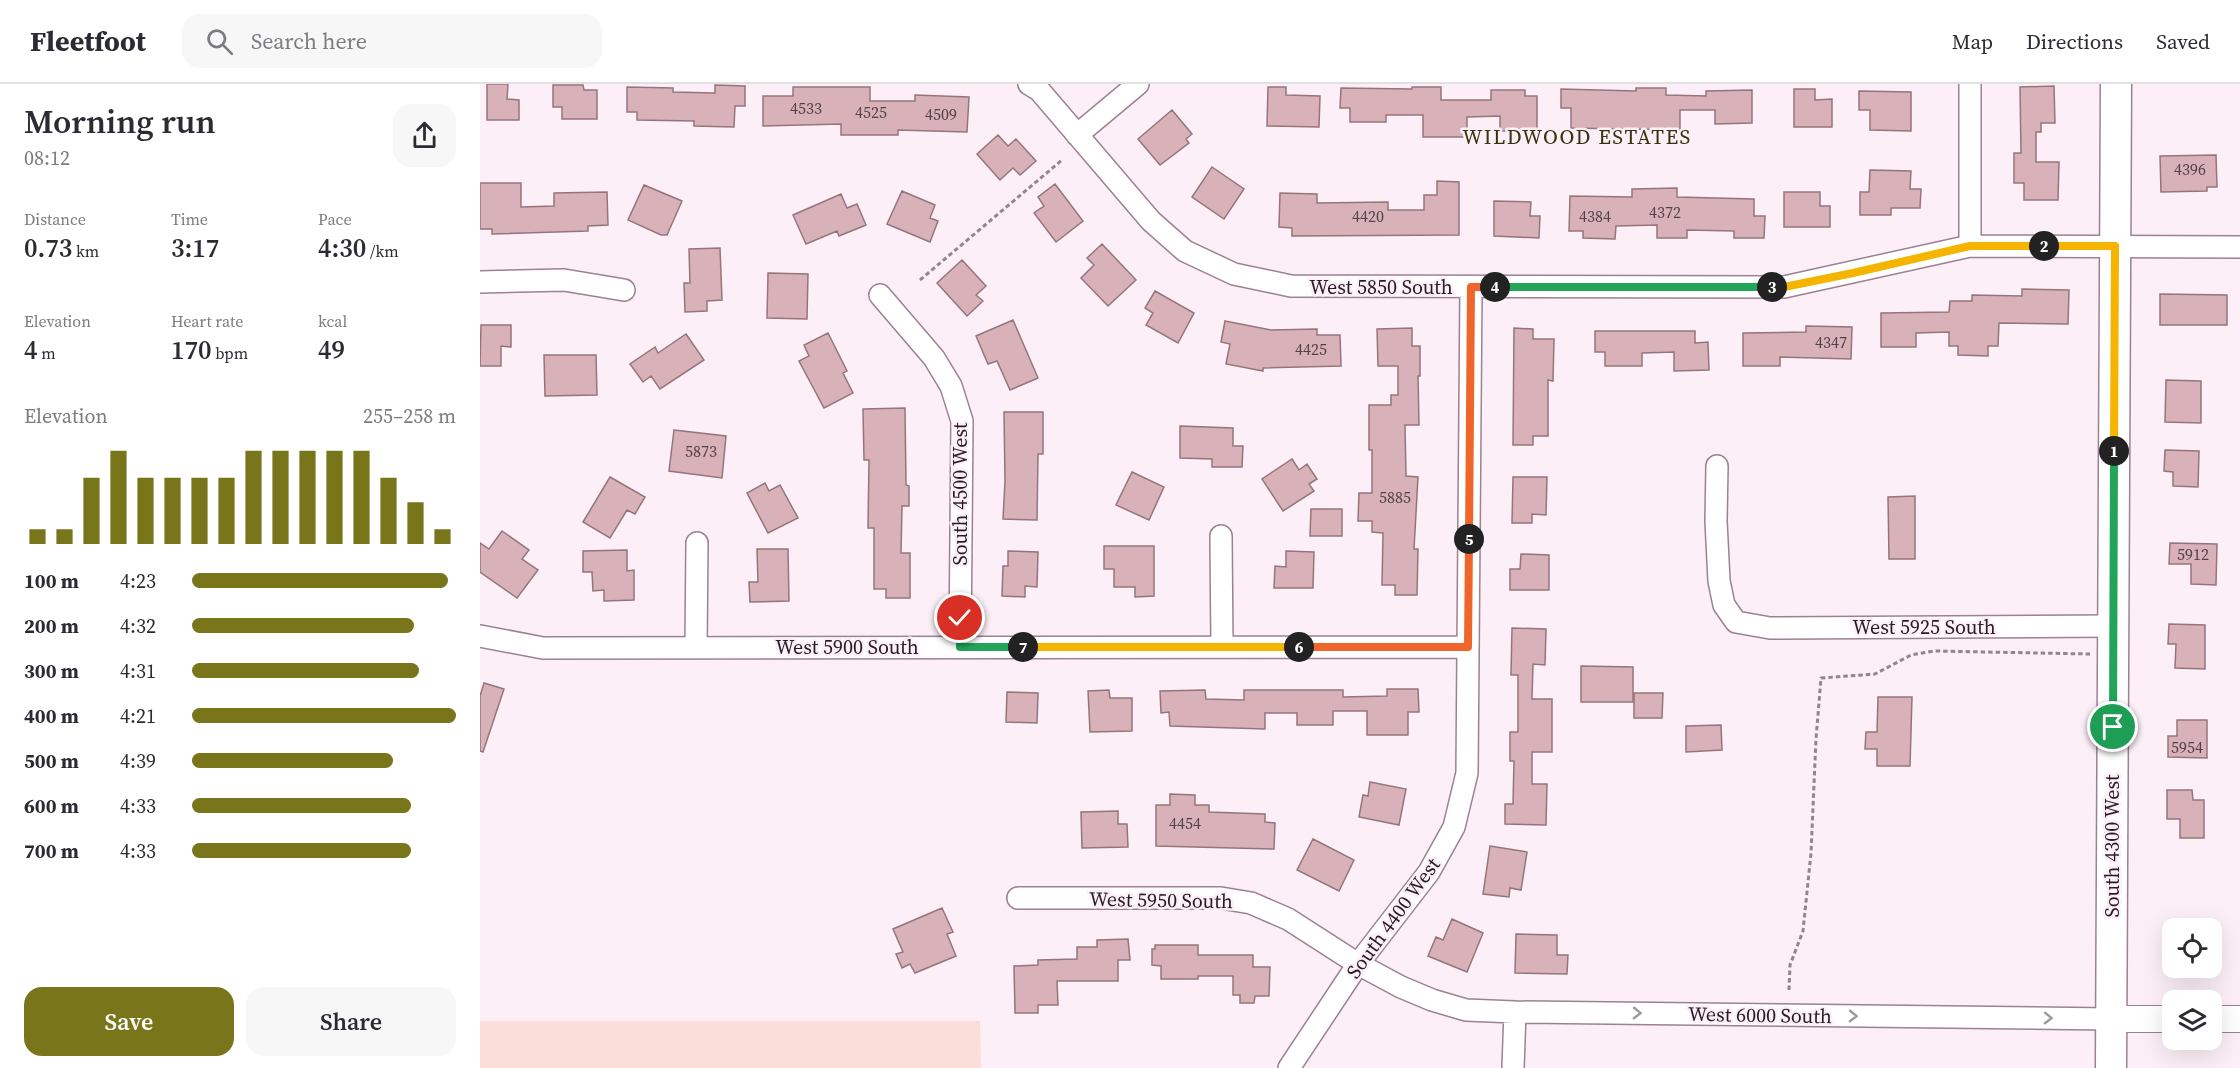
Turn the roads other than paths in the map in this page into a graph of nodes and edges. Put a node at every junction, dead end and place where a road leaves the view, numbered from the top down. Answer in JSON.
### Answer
{"nodes":[{"id":1,"x":1029,"y":84,"type":"edge"},
{"id":2,"x":1138,"y":84,"type":"edge"},
{"id":3,"x":1970,"y":84,"type":"edge"},
{"id":4,"x":2116,"y":84,"type":"edge"},
{"id":5,"x":1077,"y":135,"type":"junction"},
{"id":6,"x":1970,"y":246,"type":"junction"},
{"id":7,"x":2115,"y":246,"type":"junction"},
{"id":8,"x":2240,"y":247,"type":"edge"},
{"id":9,"x":480,"y":282,"type":"edge"},
{"id":10,"x":1471,"y":287,"type":"junction"},
{"id":11,"x":624,"y":290,"type":"dead end"},
{"id":12,"x":880,"y":295,"type":"dead end"},
{"id":13,"x":1717,"y":466,"type":"dead end"},
{"id":14,"x":1221,"y":536,"type":"dead end"},
{"id":15,"x":697,"y":543,"type":"dead end"},
{"id":16,"x":480,"y":636,"type":"edge"},
{"id":17,"x":2113,"y":640,"type":"junction"},
{"id":18,"x":696,"y":647,"type":"junction"},
{"id":19,"x":960,"y":647,"type":"junction"},
{"id":20,"x":1222,"y":647,"type":"junction"},
{"id":21,"x":1468,"y":647,"type":"junction"},
{"id":22,"x":1018,"y":898,"type":"dead end"},
{"id":23,"x":1358,"y":964,"type":"junction"},
{"id":24,"x":1515,"y":1012,"type":"junction"},
{"id":25,"x":2111,"y":1019,"type":"junction"},
{"id":26,"x":2162,"y":1019,"type":"edge"},
{"id":27,"x":2222,"y":1019,"type":"edge"},
{"id":28,"x":2240,"y":1019,"type":"edge"},
{"id":29,"x":1289,"y":1068,"type":"edge"},
{"id":30,"x":1513,"y":1068,"type":"edge"},
{"id":31,"x":2111,"y":1068,"type":"edge"}],
"edges":[{"from":1,"to":5,"type":"street","name":"West 5850 South"},
{"from":2,"to":5,"type":"street"},
{"from":3,"to":6,"type":"street"},
{"from":4,"to":7,"type":"main road","name":"South 4300 West"},
{"from":5,"to":10,"type":"street","name":"West 5850 South"},
{"from":6,"to":7,"type":"street","name":"West 5850 South"},
{"from":6,"to":10,"type":"street","name":"West 5850 South"},
{"from":7,"to":8,"type":"street","name":"West 5850 South"},
{"from":7,"to":17,"type":"main road","name":"South 4300 West"},
{"from":9,"to":11,"type":"street"},
{"from":10,"to":21,"type":"street","name":"South 4400 West"},
{"from":12,"to":19,"type":"street","name":"South 4500 West"},
{"from":13,"to":17,"type":"street","name":"West 5925 South"},
{"from":14,"to":20,"type":"street"},
{"from":15,"to":18,"type":"street"},
{"from":16,"to":18,"type":"street","name":"West 5900 South"},
{"from":17,"to":25,"type":"main road","name":"South 4300 West"},
{"from":18,"to":19,"type":"street","name":"West 5900 South"},
{"from":19,"to":20,"type":"street","name":"West 5900 South"},
{"from":20,"to":21,"type":"street","name":"West 5900 South"},
{"from":21,"to":23,"type":"street","name":"South 4400 West"},
{"from":22,"to":23,"type":"street","name":"West 5950 South"},
{"from":23,"to":24,"type":"street","name":"West 6000 South"},
{"from":23,"to":29,"type":"street","name":"South 4400 West"},
{"from":24,"to":25,"type":"street","name":"West 6000 South","one_way":true},
{"from":24,"to":30,"type":"street"},
{"from":25,"to":26,"type":"street","name":"West 6000 South"},
{"from":25,"to":31,"type":"main road","name":"South 4300 West"},
{"from":27,"to":28,"type":"street"}]}
